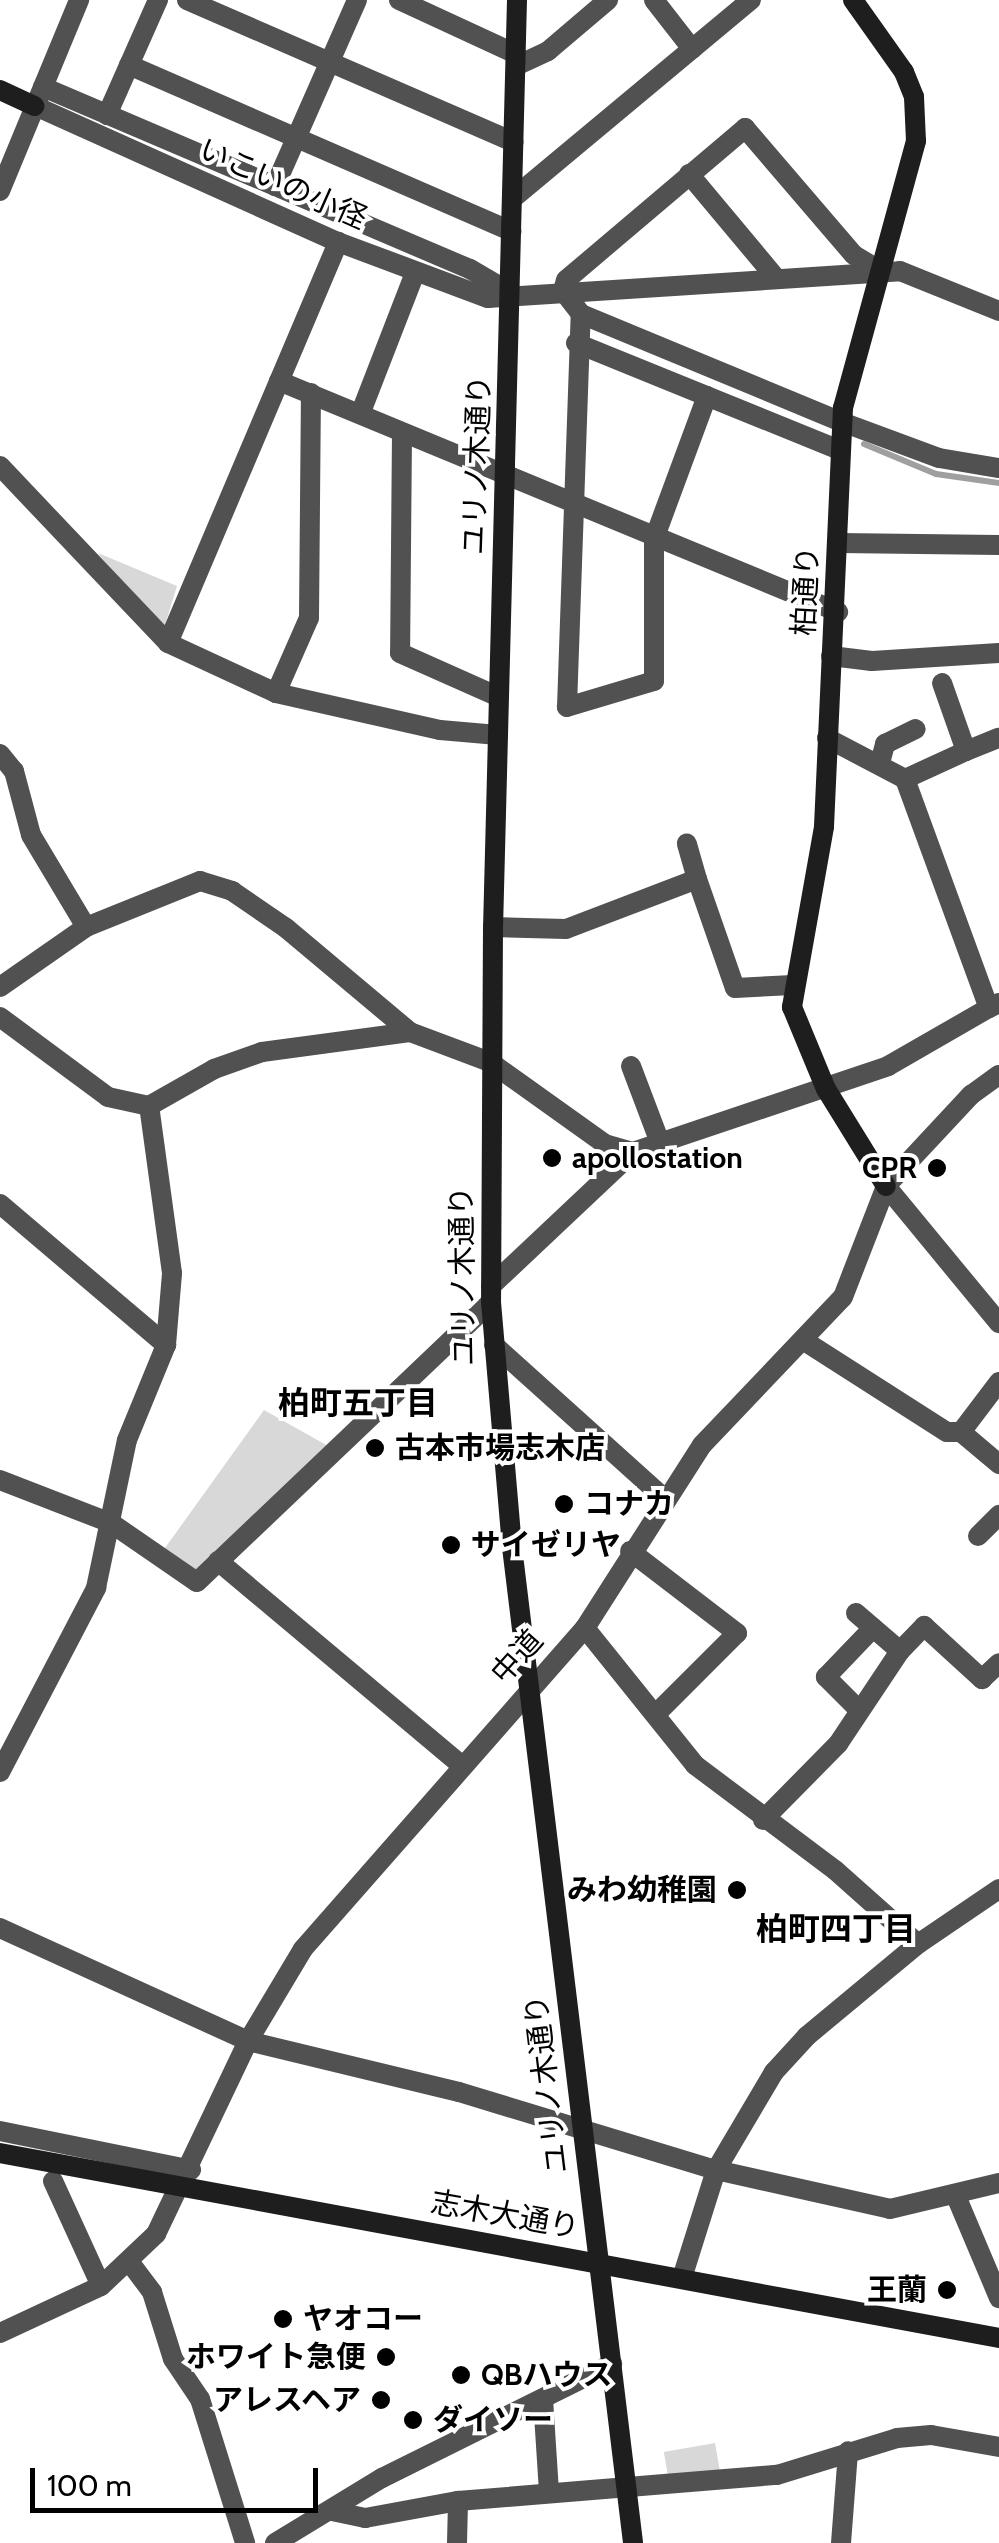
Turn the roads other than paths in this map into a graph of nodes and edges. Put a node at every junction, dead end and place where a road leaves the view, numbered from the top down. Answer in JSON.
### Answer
{"nodes":[{"id":1,"x":79,"y":0,"type":"edge"},
{"id":2,"x":158,"y":0,"type":"edge"},
{"id":3,"x":187,"y":0,"type":"edge"},
{"id":4,"x":356,"y":0,"type":"edge"},
{"id":5,"x":398,"y":0,"type":"edge"},
{"id":6,"x":516,"y":0,"type":"edge"},
{"id":7,"x":608,"y":0,"type":"edge"},
{"id":8,"x":654,"y":0,"type":"edge"},
{"id":9,"x":751,"y":0,"type":"edge"},
{"id":10,"x":853,"y":0,"type":"edge"},
{"id":11,"x":692,"y":48,"type":"junction"},
{"id":12,"x":516,"y":60,"type":"junction"},
{"id":13,"x":329,"y":63,"type":"junction"},
{"id":14,"x":129,"y":65,"type":"junction"},
{"id":15,"x":0,"y":90,"type":"edge"},
{"id":16,"x":39,"y":96,"type":"junction"},
{"id":17,"x":107,"y":114,"type":"junction"},
{"id":18,"x":297,"y":137,"type":"junction"},
{"id":19,"x":513,"y":142,"type":"junction"},
{"id":20,"x":689,"y":174,"type":"junction"},
{"id":21,"x":275,"y":186,"type":"junction"},
{"id":22,"x":0,"y":191,"type":"edge"},
{"id":23,"x":512,"y":199,"type":"junction"},
{"id":24,"x":512,"y":231,"type":"junction"},
{"id":25,"x":338,"y":242,"type":"junction"},
{"id":26,"x":881,"y":271,"type":"junction"},
{"id":27,"x":415,"y":273,"type":"junction"},
{"id":28,"x":775,"y":277,"type":"junction"},
{"id":29,"x":563,"y":291,"type":"junction"},
{"id":30,"x":513,"y":294,"type":"junction"},
{"id":31,"x":999,"y":310,"type":"edge"},
{"id":32,"x":581,"y":314,"type":"junction"},
{"id":33,"x":576,"y":343,"type":"junction"},
{"id":34,"x":280,"y":381,"type":"junction"},
{"id":35,"x":311,"y":393,"type":"junction"},
{"id":36,"x":706,"y":396,"type":"junction"},
{"id":37,"x":361,"y":412,"type":"junction"},
{"id":38,"x":842,"y":422,"type":"junction"},
{"id":39,"x":402,"y":433,"type":"junction"},
{"id":40,"x":840,"y":450,"type":"junction"},
{"id":41,"x":0,"y":466,"type":"edge"},
{"id":42,"x":999,"y":468,"type":"edge"},
{"id":43,"x":506,"y":474,"type":"junction"},
{"id":44,"x":572,"y":502,"type":"junction"},
{"id":45,"x":654,"y":539,"type":"junction"},
{"id":46,"x":839,"y":543,"type":"junction"},
{"id":47,"x":999,"y":545,"type":"edge"},
{"id":48,"x":838,"y":612,"type":"junction"},
{"id":49,"x":168,"y":642,"type":"junction"},
{"id":50,"x":999,"y":653,"type":"edge"},
{"id":51,"x":831,"y":656,"type":"junction"},
{"id":52,"x":942,"y":684,"type":"dead end"},
{"id":53,"x":276,"y":693,"type":"junction"},
{"id":54,"x":499,"y":697,"type":"junction"},
{"id":55,"x":916,"y":729,"type":"dead end"},
{"id":56,"x":498,"y":735,"type":"junction"},
{"id":57,"x":827,"y":738,"type":"junction"},
{"id":58,"x":999,"y":738,"type":"edge"},
{"id":59,"x":966,"y":751,"type":"junction"},
{"id":60,"x":0,"y":754,"type":"edge"},
{"id":61,"x":880,"y":763,"type":"junction"},
{"id":62,"x":906,"y":779,"type":"junction"},
{"id":63,"x":688,"y":843,"type":"dead end"},
{"id":64,"x":698,"y":880,"type":"junction"},
{"id":65,"x":86,"y":927,"type":"junction"},
{"id":66,"x":493,"y":927,"type":"junction"},
{"id":67,"x":793,"y":985,"type":"junction"},
{"id":68,"x":0,"y":987,"type":"edge"},
{"id":69,"x":994,"y":1005,"type":"edge"},
{"id":70,"x":0,"y":1018,"type":"edge"},
{"id":71,"x":410,"y":1032,"type":"junction"},
{"id":72,"x":490,"y":1062,"type":"junction"},
{"id":73,"x":632,"y":1066,"type":"dead end"},
{"id":74,"x":999,"y":1075,"type":"edge"},
{"id":75,"x":826,"y":1090,"type":"junction"},
{"id":76,"x":149,"y":1106,"type":"junction"},
{"id":77,"x":659,"y":1140,"type":"junction"},
{"id":78,"x":633,"y":1152,"type":"junction"},
{"id":79,"x":886,"y":1186,"type":"junction"},
{"id":80,"x":0,"y":1204,"type":"edge"},
{"id":81,"x":491,"y":1294,"type":"junction"},
{"id":82,"x":999,"y":1323,"type":"edge"},
{"id":83,"x":806,"y":1342,"type":"junction"},
{"id":84,"x":166,"y":1345,"type":"junction"},
{"id":85,"x":494,"y":1345,"type":"junction"},
{"id":86,"x":999,"y":1382,"type":"edge"},
{"id":87,"x":961,"y":1432,"type":"junction"},
{"id":88,"x":999,"y":1464,"type":"edge"},
{"id":89,"x":0,"y":1480,"type":"edge"},
{"id":90,"x":663,"y":1498,"type":"junction"},
{"id":91,"x":999,"y":1515,"type":"edge"},
{"id":92,"x":111,"y":1523,"type":"junction"},
{"id":93,"x":978,"y":1536,"type":"dead end"},
{"id":94,"x":630,"y":1551,"type":"junction"},
{"id":95,"x":218,"y":1562,"type":"junction"},
{"id":96,"x":856,"y":1612,"type":"dead end"},
{"id":97,"x":585,"y":1628,"type":"junction"},
{"id":98,"x":874,"y":1628,"type":"junction"},
{"id":99,"x":900,"y":1651,"type":"junction"},
{"id":100,"x":999,"y":1662,"type":"edge"},
{"id":101,"x":530,"y":1686,"type":"junction"},
{"id":102,"x":859,"y":1710,"type":"junction"},
{"id":103,"x":658,"y":1712,"type":"junction"},
{"id":104,"x":6,"y":1745,"type":"edge"},
{"id":105,"x":461,"y":1765,"type":"junction"},
{"id":106,"x":0,"y":1772,"type":"edge"},
{"id":107,"x":762,"y":1820,"type":"junction"},
{"id":108,"x":999,"y":1889,"type":"edge"},
{"id":109,"x":0,"y":1928,"type":"edge"},
{"id":110,"x":918,"y":1944,"type":"junction"},
{"id":111,"x":248,"y":2041,"type":"junction"},
{"id":112,"x":583,"y":2131,"type":"junction"},
{"id":113,"x":0,"y":2132,"type":"edge"},
{"id":114,"x":0,"y":2153,"type":"edge"},
{"id":115,"x":716,"y":2170,"type":"junction"},
{"id":116,"x":187,"y":2178,"type":"junction"},
{"id":117,"x":53,"y":2181,"type":"dead end"},
{"id":118,"x":999,"y":2183,"type":"edge"},
{"id":119,"x":956,"y":2196,"type":"junction"},
{"id":120,"x":600,"y":2262,"type":"junction"},
{"id":121,"x":131,"y":2264,"type":"junction"},
{"id":122,"x":682,"y":2278,"type":"junction"},
{"id":123,"x":101,"y":2286,"type":"junction"},
{"id":124,"x":999,"y":2298,"type":"edge"},
{"id":125,"x":0,"y":2333,"type":"edge"},
{"id":126,"x":999,"y":2338,"type":"edge"},
{"id":127,"x":612,"y":2364,"type":"junction"},
{"id":128,"x":543,"y":2399,"type":"junction"},
{"id":129,"x":999,"y":2448,"type":"edge"},
{"id":130,"x":848,"y":2451,"type":"junction"},
{"id":131,"x":626,"y":2487,"type":"junction"},
{"id":132,"x":549,"y":2492,"type":"junction"},
{"id":133,"x":458,"y":2501,"type":"junction"},
{"id":134,"x":332,"y":2511,"type":"junction"},
{"id":135,"x":246,"y":2543,"type":"edge"},
{"id":136,"x":275,"y":2543,"type":"edge"},
{"id":137,"x":456,"y":2543,"type":"edge"},
{"id":138,"x":632,"y":2543,"type":"edge"},
{"id":139,"x":841,"y":2543,"type":"edge"}],
"edges":[{"from":1,"to":16,"type":"street"},
{"from":2,"to":14,"type":"street"},
{"from":3,"to":13,"type":"street"},
{"from":4,"to":13,"type":"street"},
{"from":5,"to":12,"type":"street"},
{"from":6,"to":12,"type":"street","name":"ユリノ木通り"},
{"from":7,"to":12,"type":"street"},
{"from":8,"to":11,"type":"street"},
{"from":9,"to":11,"type":"street"},
{"from":10,"to":26,"type":"street","name":"柏通り"},
{"from":11,"to":23,"type":"street"},
{"from":12,"to":19,"type":"street","name":"ユリノ木通り"},
{"from":13,"to":18,"type":"street"},
{"from":13,"to":19,"type":"street"},
{"from":14,"to":17,"type":"street"},
{"from":14,"to":18,"type":"street"},
{"from":15,"to":16,"type":"street"},
{"from":16,"to":17,"type":"street"},
{"from":16,"to":22,"type":"street"},
{"from":16,"to":25,"type":"street","name":"いこいの小径"},
{"from":17,"to":21,"type":"street"},
{"from":18,"to":21,"type":"street"},
{"from":18,"to":24,"type":"street"},
{"from":19,"to":23,"type":"street","name":"ユリノ木通り"},
{"from":20,"to":26,"type":"street"},
{"from":20,"to":28,"type":"street"},
{"from":20,"to":29,"type":"street"},
{"from":21,"to":30,"type":"street"},
{"from":23,"to":24,"type":"street","name":"ユリノ木通り"},
{"from":24,"to":30,"type":"street","name":"ユリノ木通り"},
{"from":25,"to":27,"type":"street","name":"いこいの小径"},
{"from":25,"to":34,"type":"street"},
{"from":26,"to":28,"type":"street","name":"いこいの小径"},
{"from":26,"to":31,"type":"street"},
{"from":26,"to":38,"type":"street","name":"柏通り"},
{"from":27,"to":30,"type":"street","name":"いこいの小径"},
{"from":27,"to":37,"type":"street"},
{"from":28,"to":29,"type":"street","name":"いこいの小径"},
{"from":29,"to":30,"type":"street","name":"いこいの小径"},
{"from":29,"to":32,"type":"street"},
{"from":30,"to":43,"type":"street","name":"ユリノ木通り"},
{"from":32,"to":33,"type":"street"},
{"from":32,"to":38,"type":"street"},
{"from":33,"to":36,"type":"street"},
{"from":33,"to":44,"type":"street"},
{"from":34,"to":35,"type":"street"},
{"from":34,"to":49,"type":"street"},
{"from":35,"to":37,"type":"street"},
{"from":35,"to":53,"type":"street"},
{"from":36,"to":40,"type":"street"},
{"from":36,"to":45,"type":"street"},
{"from":37,"to":39,"type":"street"},
{"from":38,"to":40,"type":"street","name":"柏通り"},
{"from":38,"to":42,"type":"street"},
{"from":39,"to":43,"type":"street"},
{"from":39,"to":54,"type":"street"},
{"from":40,"to":46,"type":"street","name":"柏通り"},
{"from":41,"to":49,"type":"street"},
{"from":43,"to":44,"type":"street"},
{"from":43,"to":54,"type":"street","name":"ユリノ木通り"},
{"from":44,"to":45,"type":"street"},
{"from":44,"to":45,"type":"street"},
{"from":45,"to":48,"type":"street"},
{"from":46,"to":47,"type":"street"},
{"from":46,"to":48,"type":"street","name":"柏通り"},
{"from":48,"to":51,"type":"street","name":"柏通り"},
{"from":49,"to":53,"type":"street"},
{"from":50,"to":51,"type":"street"},
{"from":51,"to":57,"type":"street","name":"柏通り"},
{"from":52,"to":59,"type":"street"},
{"from":53,"to":56,"type":"street"},
{"from":54,"to":56,"type":"street","name":"ユリノ木通り"},
{"from":55,"to":61,"type":"street"},
{"from":56,"to":66,"type":"street","name":"ユリノ木通り"},
{"from":57,"to":61,"type":"street"},
{"from":57,"to":67,"type":"street","name":"柏通り"},
{"from":58,"to":59,"type":"street"},
{"from":59,"to":62,"type":"street"},
{"from":60,"to":65,"type":"street"},
{"from":61,"to":62,"type":"street"},
{"from":62,"to":69,"type":"street"},
{"from":63,"to":64,"type":"street"},
{"from":64,"to":66,"type":"street"},
{"from":64,"to":67,"type":"street"},
{"from":65,"to":68,"type":"street"},
{"from":65,"to":71,"type":"street"},
{"from":66,"to":72,"type":"street","name":"ユリノ木通り"},
{"from":67,"to":75,"type":"street","name":"柏通り"},
{"from":69,"to":75,"type":"street"},
{"from":70,"to":76,"type":"street"},
{"from":71,"to":72,"type":"street"},
{"from":71,"to":76,"type":"street"},
{"from":72,"to":78,"type":"street"},
{"from":72,"to":81,"type":"street","name":"ユリノ木通り"},
{"from":73,"to":77,"type":"street"},
{"from":74,"to":79,"type":"street"},
{"from":75,"to":77,"type":"street"},
{"from":75,"to":79,"type":"street","name":"柏通り"},
{"from":76,"to":84,"type":"street"},
{"from":77,"to":78,"type":"street"},
{"from":78,"to":81,"type":"street"},
{"from":79,"to":82,"type":"street"},
{"from":79,"to":83,"type":"street","name":"中道"},
{"from":80,"to":84,"type":"street"},
{"from":81,"to":85,"type":"street","name":"ユリノ木通り"},
{"from":81,"to":95,"type":"street"},
{"from":83,"to":87,"type":"street"},
{"from":83,"to":90,"type":"street","name":"中道"},
{"from":84,"to":92,"type":"street"},
{"from":85,"to":90,"type":"street"},
{"from":85,"to":101,"type":"street","name":"ユリノ木通り"},
{"from":86,"to":87,"type":"street"},
{"from":87,"to":88,"type":"street"},
{"from":89,"to":92,"type":"street"},
{"from":90,"to":94,"type":"street","name":"中道"},
{"from":91,"to":93,"type":"street"},
{"from":92,"to":95,"type":"street"},
{"from":92,"to":104,"type":"street"},
{"from":94,"to":97,"type":"street","name":"中道"},
{"from":94,"to":103,"type":"street"},
{"from":95,"to":105,"type":"street"},
{"from":96,"to":98,"type":"street"},
{"from":97,"to":101,"type":"street","name":"中道"},
{"from":97,"to":103,"type":"street"},
{"from":98,"to":99,"type":"street"},
{"from":98,"to":102,"type":"street"},
{"from":99,"to":100,"type":"street"},
{"from":99,"to":102,"type":"street"},
{"from":101,"to":105,"type":"street","name":"中道"},
{"from":101,"to":112,"type":"street","name":"ユリノ木通り"},
{"from":102,"to":107,"type":"street"},
{"from":103,"to":107,"type":"street"},
{"from":104,"to":106,"type":"street"},
{"from":105,"to":111,"type":"street","name":"中道"},
{"from":107,"to":110,"type":"street"},
{"from":108,"to":110,"type":"street"},
{"from":109,"to":111,"type":"street"},
{"from":110,"to":115,"type":"street"},
{"from":111,"to":112,"type":"street"},
{"from":111,"to":116,"type":"street","name":"中道"},
{"from":112,"to":115,"type":"street"},
{"from":112,"to":120,"type":"street","name":"ユリノ木通り"},
{"from":113,"to":116,"type":"street"},
{"from":114,"to":116,"type":"street","name":"志木大通り"},
{"from":115,"to":119,"type":"street"},
{"from":115,"to":122,"type":"street"},
{"from":116,"to":120,"type":"street","name":"志木大通り"},
{"from":116,"to":121,"type":"street","name":"中道"},
{"from":117,"to":123,"type":"street"},
{"from":118,"to":119,"type":"street"},
{"from":119,"to":124,"type":"street"},
{"from":120,"to":122,"type":"street","name":"志木大通り"},
{"from":120,"to":127,"type":"street","name":"ユリノ木通り"},
{"from":121,"to":123,"type":"street","name":"中道"},
{"from":121,"to":135,"type":"street"},
{"from":122,"to":126,"type":"street","name":"志木大通り"},
{"from":123,"to":125,"type":"street","name":"中道"},
{"from":127,"to":128,"type":"street"},
{"from":127,"to":131,"type":"street","name":"ユリノ木通り"},
{"from":128,"to":132,"type":"street"},
{"from":128,"to":134,"type":"street"},
{"from":129,"to":130,"type":"street"},
{"from":130,"to":131,"type":"street"},
{"from":130,"to":139,"type":"street"},
{"from":131,"to":132,"type":"street"},
{"from":131,"to":138,"type":"street","name":"ユリノ木通り"},
{"from":132,"to":133,"type":"street"},
{"from":133,"to":134,"type":"street"},
{"from":133,"to":137,"type":"street"},
{"from":134,"to":136,"type":"street"}]}
